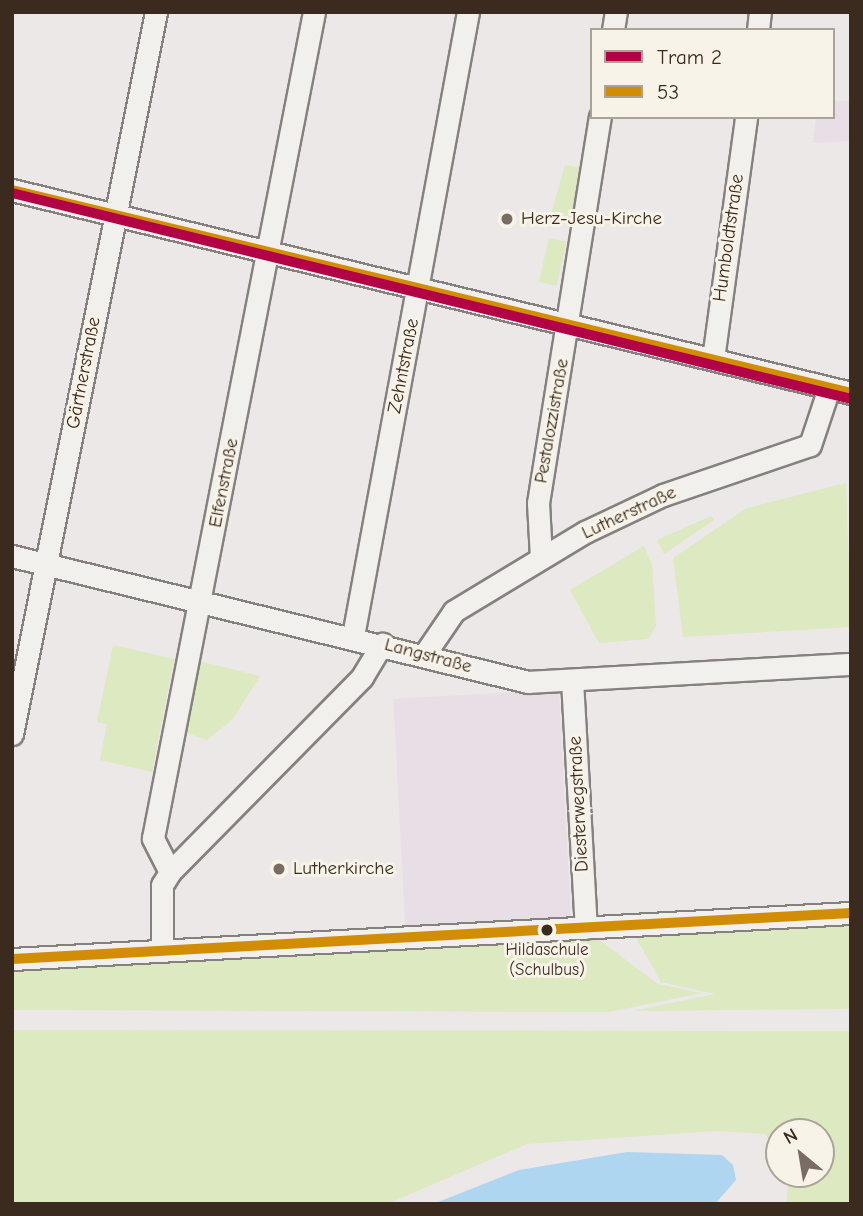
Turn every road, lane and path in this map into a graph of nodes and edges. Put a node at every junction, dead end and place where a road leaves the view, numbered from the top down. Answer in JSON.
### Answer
{"nodes":[{"id":1,"x":156,"y":12,"type":"edge"},
{"id":2,"x":314,"y":12,"type":"edge"},
{"id":3,"x":468,"y":12,"type":"edge"},
{"id":4,"x":600,"y":119,"type":"edge"},
{"id":5,"x":746,"y":119,"type":"edge"},
{"id":6,"x":12,"y":190,"type":"edge"},
{"id":7,"x":115,"y":216,"type":"junction"},
{"id":8,"x":268,"y":251,"type":"junction"},
{"id":9,"x":419,"y":288,"type":"junction"},
{"id":10,"x":569,"y":323,"type":"junction"},
{"id":11,"x":713,"y":359,"type":"junction"},
{"id":12,"x":829,"y":388,"type":"junction"},
{"id":13,"x":851,"y":393,"type":"edge"},
{"id":14,"x":12,"y":556,"type":"edge"},
{"id":15,"x":541,"y":558,"type":"junction"},
{"id":16,"x":46,"y":564,"type":"junction"},
{"id":17,"x":201,"y":601,"type":"junction"},
{"id":18,"x":353,"y":636,"type":"junction"},
{"id":19,"x":382,"y":644,"type":"junction"},
{"id":20,"x":424,"y":655,"type":"junction"},
{"id":21,"x":851,"y":664,"type":"edge"},
{"id":22,"x":572,"y":680,"type":"junction"},
{"id":23,"x":12,"y":734,"type":"edge"},
{"id":24,"x":170,"y":872,"type":"junction"},
{"id":25,"x":851,"y":913,"type":"edge"},
{"id":26,"x":586,"y":928,"type":"junction"},
{"id":27,"x":162,"y":949,"type":"junction"},
{"id":28,"x":12,"y":959,"type":"edge"}],
"edges":[{"from":1,"to":7,"type":"street","name":"Gärtnerstraße"},
{"from":2,"to":8,"type":"street","name":"Elfenstraße"},
{"from":3,"to":9,"type":"street","name":"Zehntstraße"},
{"from":4,"to":10,"type":"street","name":"Pestalozzistraße"},
{"from":5,"to":11,"type":"street","name":"Humboldtstraße"},
{"from":6,"to":7,"type":"street"},
{"from":7,"to":8,"type":"street"},
{"from":7,"to":16,"type":"street","name":"Gärtnerstraße"},
{"from":8,"to":9,"type":"street"},
{"from":8,"to":17,"type":"street","name":"Elfenstraße"},
{"from":9,"to":10,"type":"street"},
{"from":9,"to":18,"type":"street","name":"Zehntstraße"},
{"from":10,"to":11,"type":"street"},
{"from":10,"to":15,"type":"street","name":"Pestalozzistraße"},
{"from":11,"to":12,"type":"street"},
{"from":12,"to":13,"type":"street"},
{"from":12,"to":15,"type":"street","name":"Lutherstraße"},
{"from":14,"to":16,"type":"street","name":"Langstraße"},
{"from":15,"to":20,"type":"street","name":"Lutherstraße"},
{"from":16,"to":17,"type":"street","name":"Langstraße"},
{"from":16,"to":23,"type":"street","name":"Gärtnerstraße"},
{"from":17,"to":18,"type":"street","name":"Langstraße"},
{"from":17,"to":24,"type":"street","name":"Elfenstraße"},
{"from":18,"to":19,"type":"street","name":"Langstraße"},
{"from":19,"to":20,"type":"street","name":"Langstraße"},
{"from":19,"to":24,"type":"street"},
{"from":20,"to":22,"type":"street","name":"Langstraße"},
{"from":21,"to":22,"type":"street","name":"Langstraße"},
{"from":22,"to":26,"type":"street","name":"Diesterwegstraße"},
{"from":24,"to":27,"type":"street"},
{"from":25,"to":26,"type":"street"},
{"from":26,"to":27,"type":"street"},
{"from":27,"to":28,"type":"street"}]}
